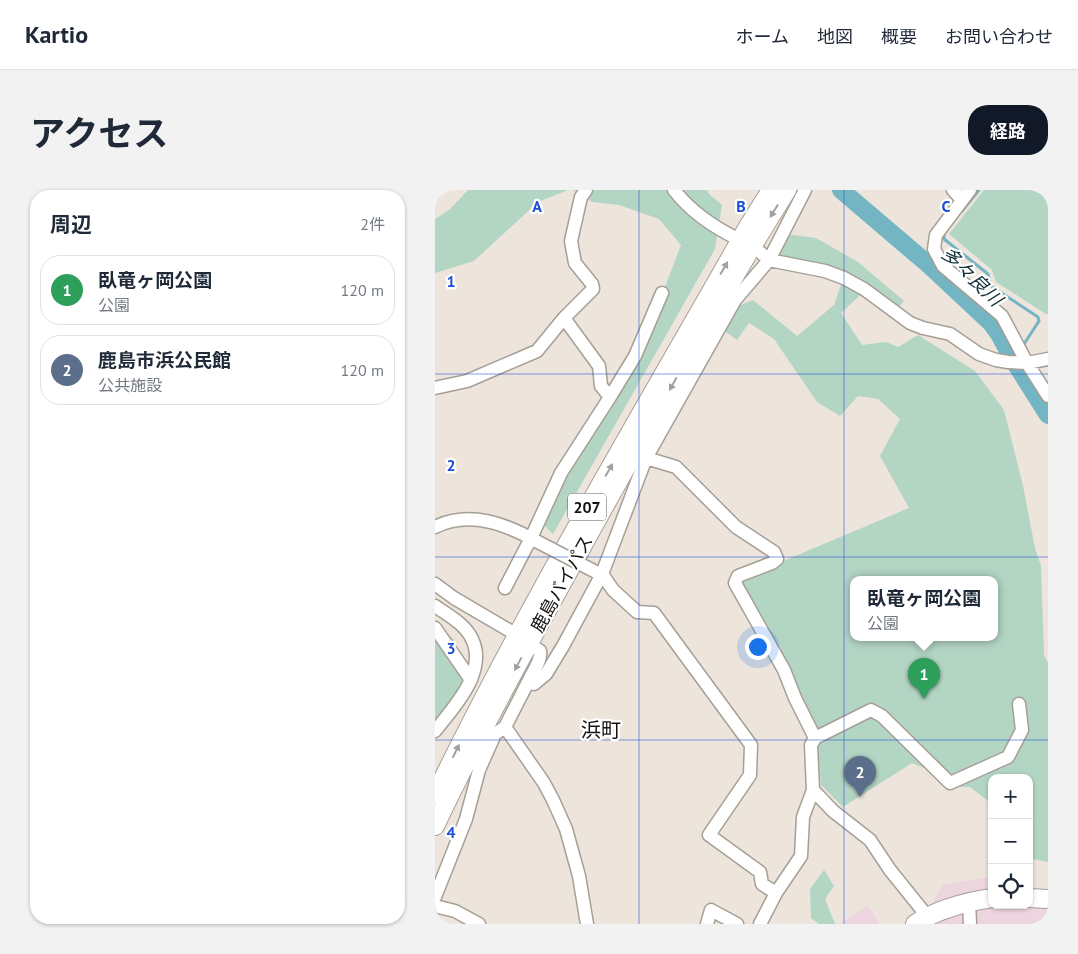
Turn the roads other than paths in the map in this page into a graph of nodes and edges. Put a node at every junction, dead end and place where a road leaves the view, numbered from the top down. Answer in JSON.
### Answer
{"nodes":[{"id":1,"x":586,"y":190,"type":"edge"},
{"id":2,"x":673,"y":190,"type":"edge"},
{"id":3,"x":771,"y":190,"type":"edge"},
{"id":4,"x":787,"y":190,"type":"edge"},
{"id":5,"x":805,"y":190,"type":"edge"},
{"id":6,"x":953,"y":190,"type":"edge"},
{"id":7,"x":966,"y":195,"type":"edge"},
{"id":8,"x":755,"y":228,"type":"junction"},
{"id":9,"x":746,"y":244,"type":"junction"},
{"id":10,"x":769,"y":260,"type":"junction"},
{"id":11,"x":662,"y":293,"type":"dead end"},
{"id":12,"x":564,"y":318,"type":"junction"},
{"id":13,"x":1023,"y":355,"type":"junction"},
{"id":14,"x":1048,"y":360,"type":"edge"},
{"id":15,"x":435,"y":388,"type":"edge"},
{"id":16,"x":1048,"y":396,"type":"edge"},
{"id":17,"x":610,"y":398,"type":"junction"},
{"id":18,"x":645,"y":458,"type":"junction"},
{"id":19,"x":435,"y":527,"type":"edge"},
{"id":20,"x":535,"y":540,"type":"junction"},
{"id":21,"x":598,"y":572,"type":"junction"},
{"id":22,"x":435,"y":584,"type":"edge"},
{"id":23,"x":505,"y":588,"type":"dead end"},
{"id":24,"x":435,"y":606,"type":"edge"},
{"id":25,"x":435,"y":628,"type":"edge"},
{"id":26,"x":523,"y":639,"type":"junction"},
{"id":27,"x":471,"y":680,"type":"junction"},
{"id":28,"x":528,"y":682,"type":"junction"},
{"id":29,"x":1019,"y":704,"type":"dead end"},
{"id":30,"x":505,"y":727,"type":"junction"},
{"id":31,"x":435,"y":731,"type":"edge"},
{"id":32,"x":815,"y":738,"type":"junction"},
{"id":33,"x":813,"y":790,"type":"junction"},
{"id":34,"x":435,"y":795,"type":"edge"},
{"id":35,"x":435,"y":826,"type":"edge"},
{"id":36,"x":776,"y":893,"type":"junction"},
{"id":37,"x":435,"y":896,"type":"edge"},
{"id":38,"x":1033,"y":898,"type":"edge"},
{"id":39,"x":988,"y":899,"type":"edge"},
{"id":40,"x":1048,"y":900,"type":"edge"},
{"id":41,"x":969,"y":902,"type":"junction"},
{"id":42,"x":435,"y":906,"type":"edge"},
{"id":43,"x":921,"y":920,"type":"edge"},
{"id":44,"x":479,"y":924,"type":"edge"},
{"id":45,"x":587,"y":924,"type":"edge"},
{"id":46,"x":707,"y":924,"type":"edge"},
{"id":47,"x":737,"y":924,"type":"edge"},
{"id":48,"x":760,"y":924,"type":"edge"},
{"id":49,"x":970,"y":924,"type":"edge"}],
"edges":[{"from":1,"to":12,"type":"street"},
{"from":2,"to":9,"type":"street"},
{"from":3,"to":8,"type":"highway","name":"鹿島バイパス","number":"207"},
{"from":4,"to":8,"type":"highway","name":"鹿島バイパス","number":"207","one_way":true},
{"from":5,"to":10,"type":"street"},
{"from":6,"to":7,"type":"street"},
{"from":7,"to":13,"type":"street"},
{"from":8,"to":9,"type":"highway","name":"鹿島バイパス","number":"207"},
{"from":9,"to":10,"type":"street"},
{"from":9,"to":26,"type":"highway","name":"鹿島バイパス","number":"207"},
{"from":10,"to":13,"type":"street"},
{"from":10,"to":18,"type":"street"},
{"from":11,"to":17,"type":"street"},
{"from":12,"to":15,"type":"street"},
{"from":12,"to":17,"type":"street"},
{"from":13,"to":14,"type":"street"},
{"from":13,"to":16,"type":"street"},
{"from":17,"to":20,"type":"street"},
{"from":18,"to":21,"type":"street"},
{"from":18,"to":32,"type":"street"},
{"from":19,"to":20,"type":"street"},
{"from":20,"to":21,"type":"street","bridge":true},
{"from":20,"to":23,"type":"street"},
{"from":21,"to":28,"type":"street"},
{"from":21,"to":36,"type":"street"},
{"from":22,"to":26,"type":"street"},
{"from":24,"to":27,"type":"street"},
{"from":25,"to":27,"type":"street"},
{"from":26,"to":28,"type":"street"},
{"from":34,"to":26,"type":"highway","name":"鹿島バイパス","number":"207","one_way":true},
{"from":26,"to":35,"type":"highway","name":"鹿島バイパス","number":"207","one_way":true},
{"from":27,"to":31,"type":"street"},
{"from":28,"to":30,"type":"street"},
{"from":29,"to":32,"type":"street"},
{"from":30,"to":37,"type":"street"},
{"from":30,"to":45,"type":"street"},
{"from":32,"to":33,"type":"street"},
{"from":33,"to":36,"type":"street"},
{"from":33,"to":43,"type":"street"},
{"from":36,"to":48,"type":"street"},
{"from":38,"to":40,"type":"highway"},
{"from":39,"to":41,"type":"highway"},
{"from":41,"to":43,"type":"highway"},
{"from":41,"to":49,"type":"street"},
{"from":42,"to":44,"type":"street"},
{"from":46,"to":47,"type":"street"}]}
